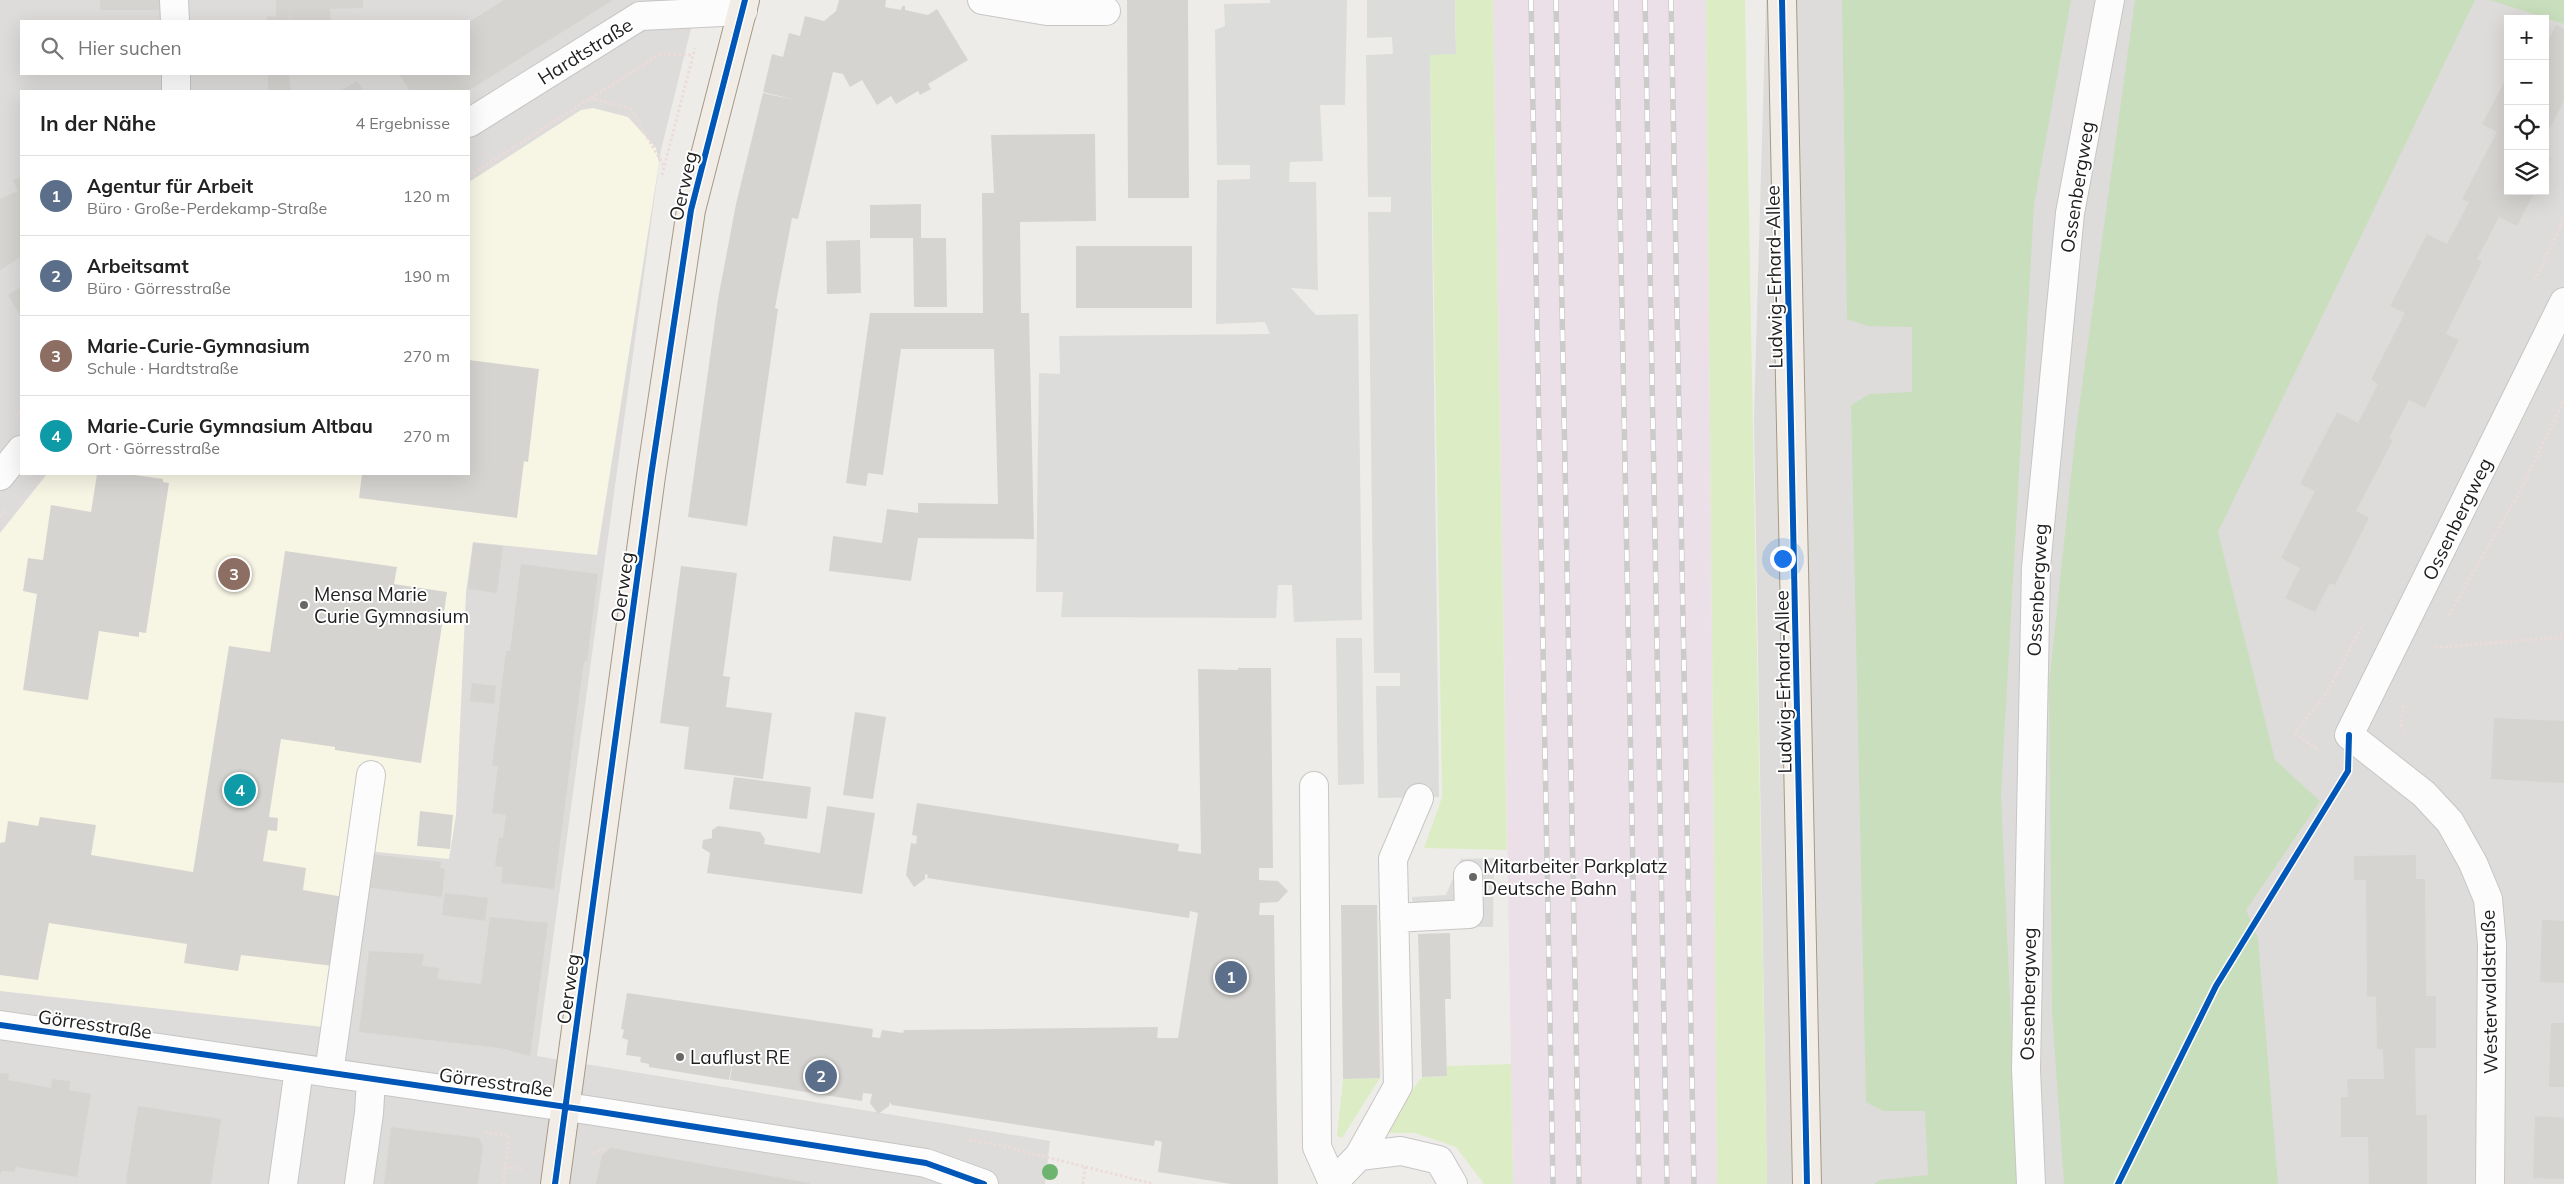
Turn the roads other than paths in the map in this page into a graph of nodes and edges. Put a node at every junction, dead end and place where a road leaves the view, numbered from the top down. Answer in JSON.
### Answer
{"nodes":[{"id":1,"x":174,"y":0,"type":"edge"},
{"id":2,"x":982,"y":0,"type":"edge"},
{"id":3,"x":1782,"y":0,"type":"edge"},
{"id":4,"x":2110,"y":0,"type":"edge"},
{"id":5,"x":744,"y":5,"type":"edge"},
{"id":6,"x":1106,"y":11,"type":"dead end"},
{"id":7,"x":175,"y":20,"type":"edge"},
{"id":8,"x":176,"y":75,"type":"edge"},
{"id":9,"x":176,"y":90,"type":"edge"},
{"id":10,"x":470,"y":123,"type":"edge"},
{"id":11,"x":2564,"y":302,"type":"edge"},
{"id":12,"x":20,"y":451,"type":"edge"},
{"id":13,"x":0,"y":476,"type":"edge"},
{"id":14,"x":2350,"y":735,"type":"joint"},
{"id":15,"x":371,"y":775,"type":"dead end"},
{"id":16,"x":1314,"y":786,"type":"dead end"},
{"id":17,"x":1419,"y":798,"type":"dead end"},
{"id":18,"x":1468,"y":875,"type":"dead end"},
{"id":19,"x":1394,"y":918,"type":"junction"},
{"id":20,"x":0,"y":1025,"type":"edge"},
{"id":21,"x":299,"y":1068,"type":"junction"},
{"id":22,"x":329,"y":1073,"type":"junction"},
{"id":23,"x":371,"y":1080,"type":"junction"},
{"id":24,"x":567,"y":1108,"type":"junction"},
{"id":25,"x":1359,"y":1156,"type":"junction"},
{"id":26,"x":556,"y":1178,"type":"edge"},
{"id":27,"x":283,"y":1184,"type":"edge"},
{"id":28,"x":359,"y":1184,"type":"edge"},
{"id":29,"x":984,"y":1184,"type":"edge"},
{"id":30,"x":1333,"y":1184,"type":"edge"},
{"id":31,"x":1453,"y":1184,"type":"edge"},
{"id":32,"x":1807,"y":1184,"type":"edge"},
{"id":33,"x":2031,"y":1184,"type":"edge"},
{"id":34,"x":2490,"y":1184,"type":"edge"}],
"edges":[{"from":1,"to":7,"type":"street"},
{"from":2,"to":6,"type":"street"},
{"from":3,"to":32,"type":"main road","name":"Ludwig-Erhard-Allee"},
{"from":4,"to":33,"type":"street","name":"Ossenbergweg"},
{"from":5,"to":10,"type":"street","name":"Hardtstraße"},
{"from":5,"to":24,"type":"main road","name":"Oerweg"},
{"from":8,"to":9,"type":"street"},
{"from":11,"to":14,"type":"street","name":"Ossenbergweg"},
{"from":12,"to":13,"type":"street"},
{"from":14,"to":34,"type":"street","name":"Westerwaldstraße"},
{"from":15,"to":22,"type":"street"},
{"from":16,"to":30,"type":"street"},
{"from":17,"to":19,"type":"street"},
{"from":18,"to":19,"type":"street"},
{"from":19,"to":25,"type":"street"},
{"from":20,"to":21,"type":"street","name":"Görresstraße"},
{"from":21,"to":22,"type":"street","name":"Görresstraße"},
{"from":21,"to":27,"type":"street"},
{"from":22,"to":23,"type":"street","name":"Görresstraße"},
{"from":23,"to":24,"type":"street","name":"Görresstraße"},
{"from":23,"to":28,"type":"street"},
{"from":24,"to":26,"type":"main road","name":"Oerweg"},
{"from":24,"to":29,"type":"street","name":"Görresstraße"},
{"from":25,"to":30,"type":"street"},
{"from":25,"to":31,"type":"street"}]}
